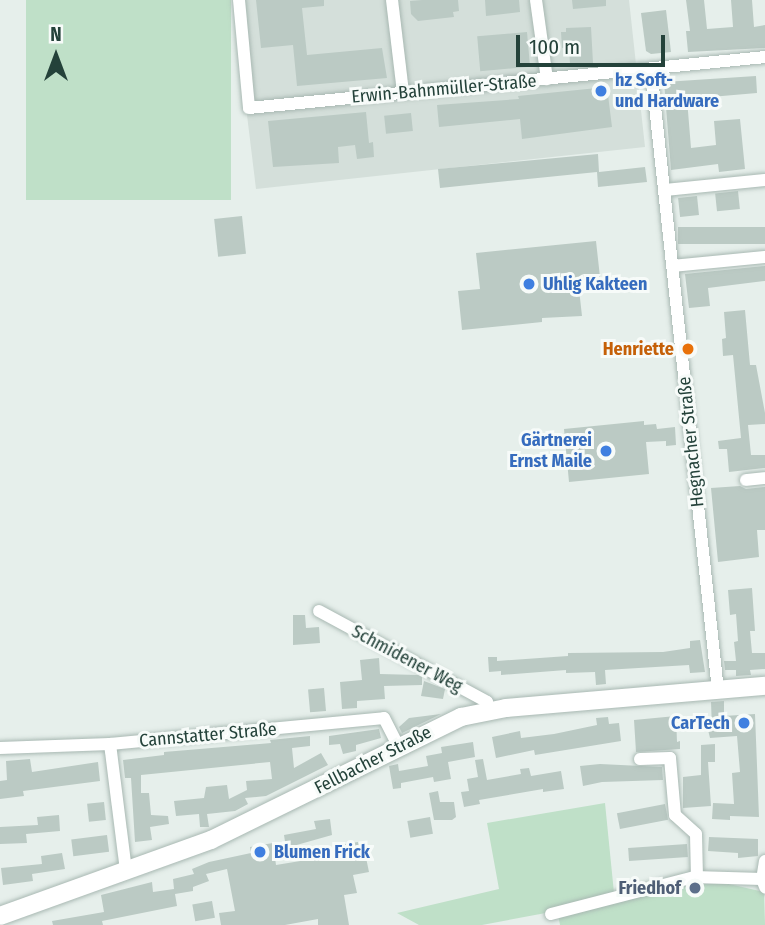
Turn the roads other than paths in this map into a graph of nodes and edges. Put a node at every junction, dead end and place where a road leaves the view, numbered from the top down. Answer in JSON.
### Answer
{"nodes":[{"id":1,"x":239,"y":0,"type":"edge"},
{"id":2,"x":393,"y":0,"type":"edge"},
{"id":3,"x":536,"y":0,"type":"edge"},
{"id":4,"x":765,"y":57,"type":"edge"},
{"id":5,"x":651,"y":69,"type":"junction"},
{"id":6,"x":547,"y":79,"type":"junction"},
{"id":7,"x":403,"y":92,"type":"junction"},
{"id":8,"x":765,"y":180,"type":"edge"},
{"id":9,"x":665,"y":190,"type":"junction"},
{"id":10,"x":765,"y":257,"type":"edge"},
{"id":11,"x":672,"y":266,"type":"junction"},
{"id":12,"x":765,"y":478,"type":"edge"},
{"id":13,"x":746,"y":480,"type":"dead end"},
{"id":14,"x":319,"y":611,"type":"dead end"},
{"id":15,"x":765,"y":686,"type":"edge"},
{"id":16,"x":718,"y":691,"type":"junction"},
{"id":17,"x":489,"y":710,"type":"junction"},
{"id":18,"x":110,"y":744,"type":"junction"},
{"id":19,"x":398,"y":746,"type":"junction"},
{"id":20,"x":0,"y":748,"type":"edge"},
{"id":21,"x":640,"y":759,"type":"dead end"},
{"id":22,"x":765,"y":861,"type":"edge"},
{"id":23,"x":126,"y":871,"type":"junction"},
{"id":24,"x":697,"y":877,"type":"junction"},
{"id":25,"x":764,"y":883,"type":"edge"},
{"id":26,"x":551,"y":914,"type":"dead end"},
{"id":27,"x":0,"y":916,"type":"edge"}],
"edges":[{"from":1,"to":7,"type":"street","name":"Erwin-Bahnmüller-Straße"},
{"from":2,"to":7,"type":"street"},
{"from":3,"to":6,"type":"street"},
{"from":4,"to":5,"type":"street","name":"Erwin-Bahnmüller-Straße"},
{"from":5,"to":6,"type":"street","name":"Erwin-Bahnmüller-Straße"},
{"from":5,"to":9,"type":"street","name":"Hegnacher Straße"},
{"from":6,"to":7,"type":"street","name":"Erwin-Bahnmüller-Straße"},
{"from":8,"to":9,"type":"street"},
{"from":9,"to":11,"type":"street","name":"Hegnacher Straße"},
{"from":10,"to":11,"type":"street"},
{"from":11,"to":16,"type":"street","name":"Hegnacher Straße"},
{"from":12,"to":13,"type":"street"},
{"from":14,"to":17,"type":"street","name":"Schmidener Weg"},
{"from":15,"to":16,"type":"main road","name":"Fellbacher Straße"},
{"from":16,"to":17,"type":"main road","name":"Fellbacher Straße"},
{"from":17,"to":19,"type":"main road","name":"Fellbacher Straße"},
{"from":18,"to":19,"type":"street","name":"Cannstatter Straße"},
{"from":18,"to":20,"type":"street","name":"Cannstatter Straße"},
{"from":18,"to":23,"type":"street"},
{"from":19,"to":23,"type":"main road","name":"Fellbacher Straße"},
{"from":21,"to":24,"type":"street"},
{"from":22,"to":25,"type":"street"},
{"from":23,"to":27,"type":"main road","name":"Fellbacher Straße"},
{"from":24,"to":25,"type":"street"},
{"from":24,"to":26,"type":"street"}]}
